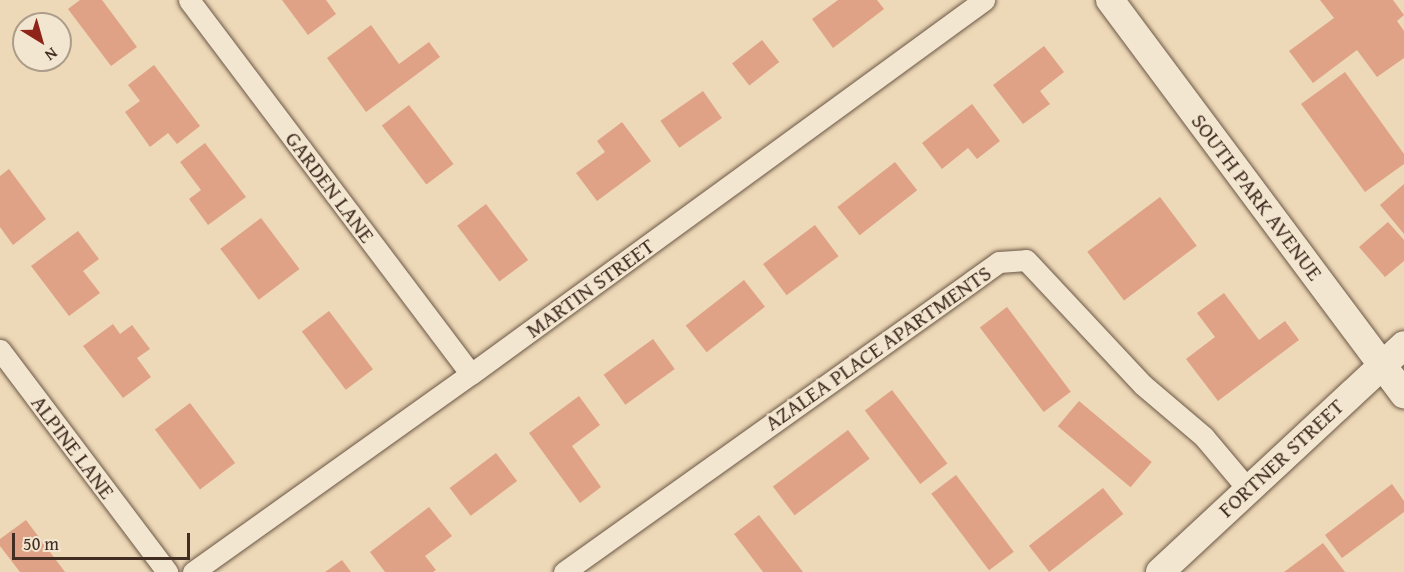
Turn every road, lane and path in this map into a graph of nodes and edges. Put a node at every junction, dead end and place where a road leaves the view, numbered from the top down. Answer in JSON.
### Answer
{"nodes":[{"id":1,"x":189,"y":0,"type":"edge"},
{"id":2,"x":984,"y":0,"type":"edge"},
{"id":3,"x":1110,"y":0,"type":"edge"},
{"id":4,"x":1404,"y":345,"type":"edge"},
{"id":5,"x":0,"y":350,"type":"edge"},
{"id":6,"x":1382,"y":364,"type":"junction"},
{"id":7,"x":471,"y":374,"type":"junction"},
{"id":8,"x":1404,"y":395,"type":"edge"},
{"id":9,"x":1247,"y":488,"type":"junction"},
{"id":10,"x":167,"y":572,"type":"edge"},
{"id":11,"x":193,"y":572,"type":"edge"},
{"id":12,"x":564,"y":572,"type":"edge"},
{"id":13,"x":1160,"y":572,"type":"edge"}],
"edges":[{"from":1,"to":7,"type":"street","name":"GARDEN LANE"},
{"from":2,"to":7,"type":"street","name":"MARTIN STREET"},
{"from":3,"to":6,"type":"street","name":"SOUTH PARK AVENUE"},
{"from":4,"to":6,"type":"street","name":"FORTNER STREET"},
{"from":5,"to":10,"type":"street","name":"ALPINE LANE"},
{"from":6,"to":8,"type":"street","name":"SOUTH PARK AVENUE"},
{"from":6,"to":9,"type":"street","name":"FORTNER STREET"},
{"from":7,"to":11,"type":"street","name":"MARTIN STREET"},
{"from":9,"to":12,"type":"street","name":"AZALEA PLACE APARTMENTS"},
{"from":9,"to":13,"type":"street","name":"FORTNER STREET"}]}
